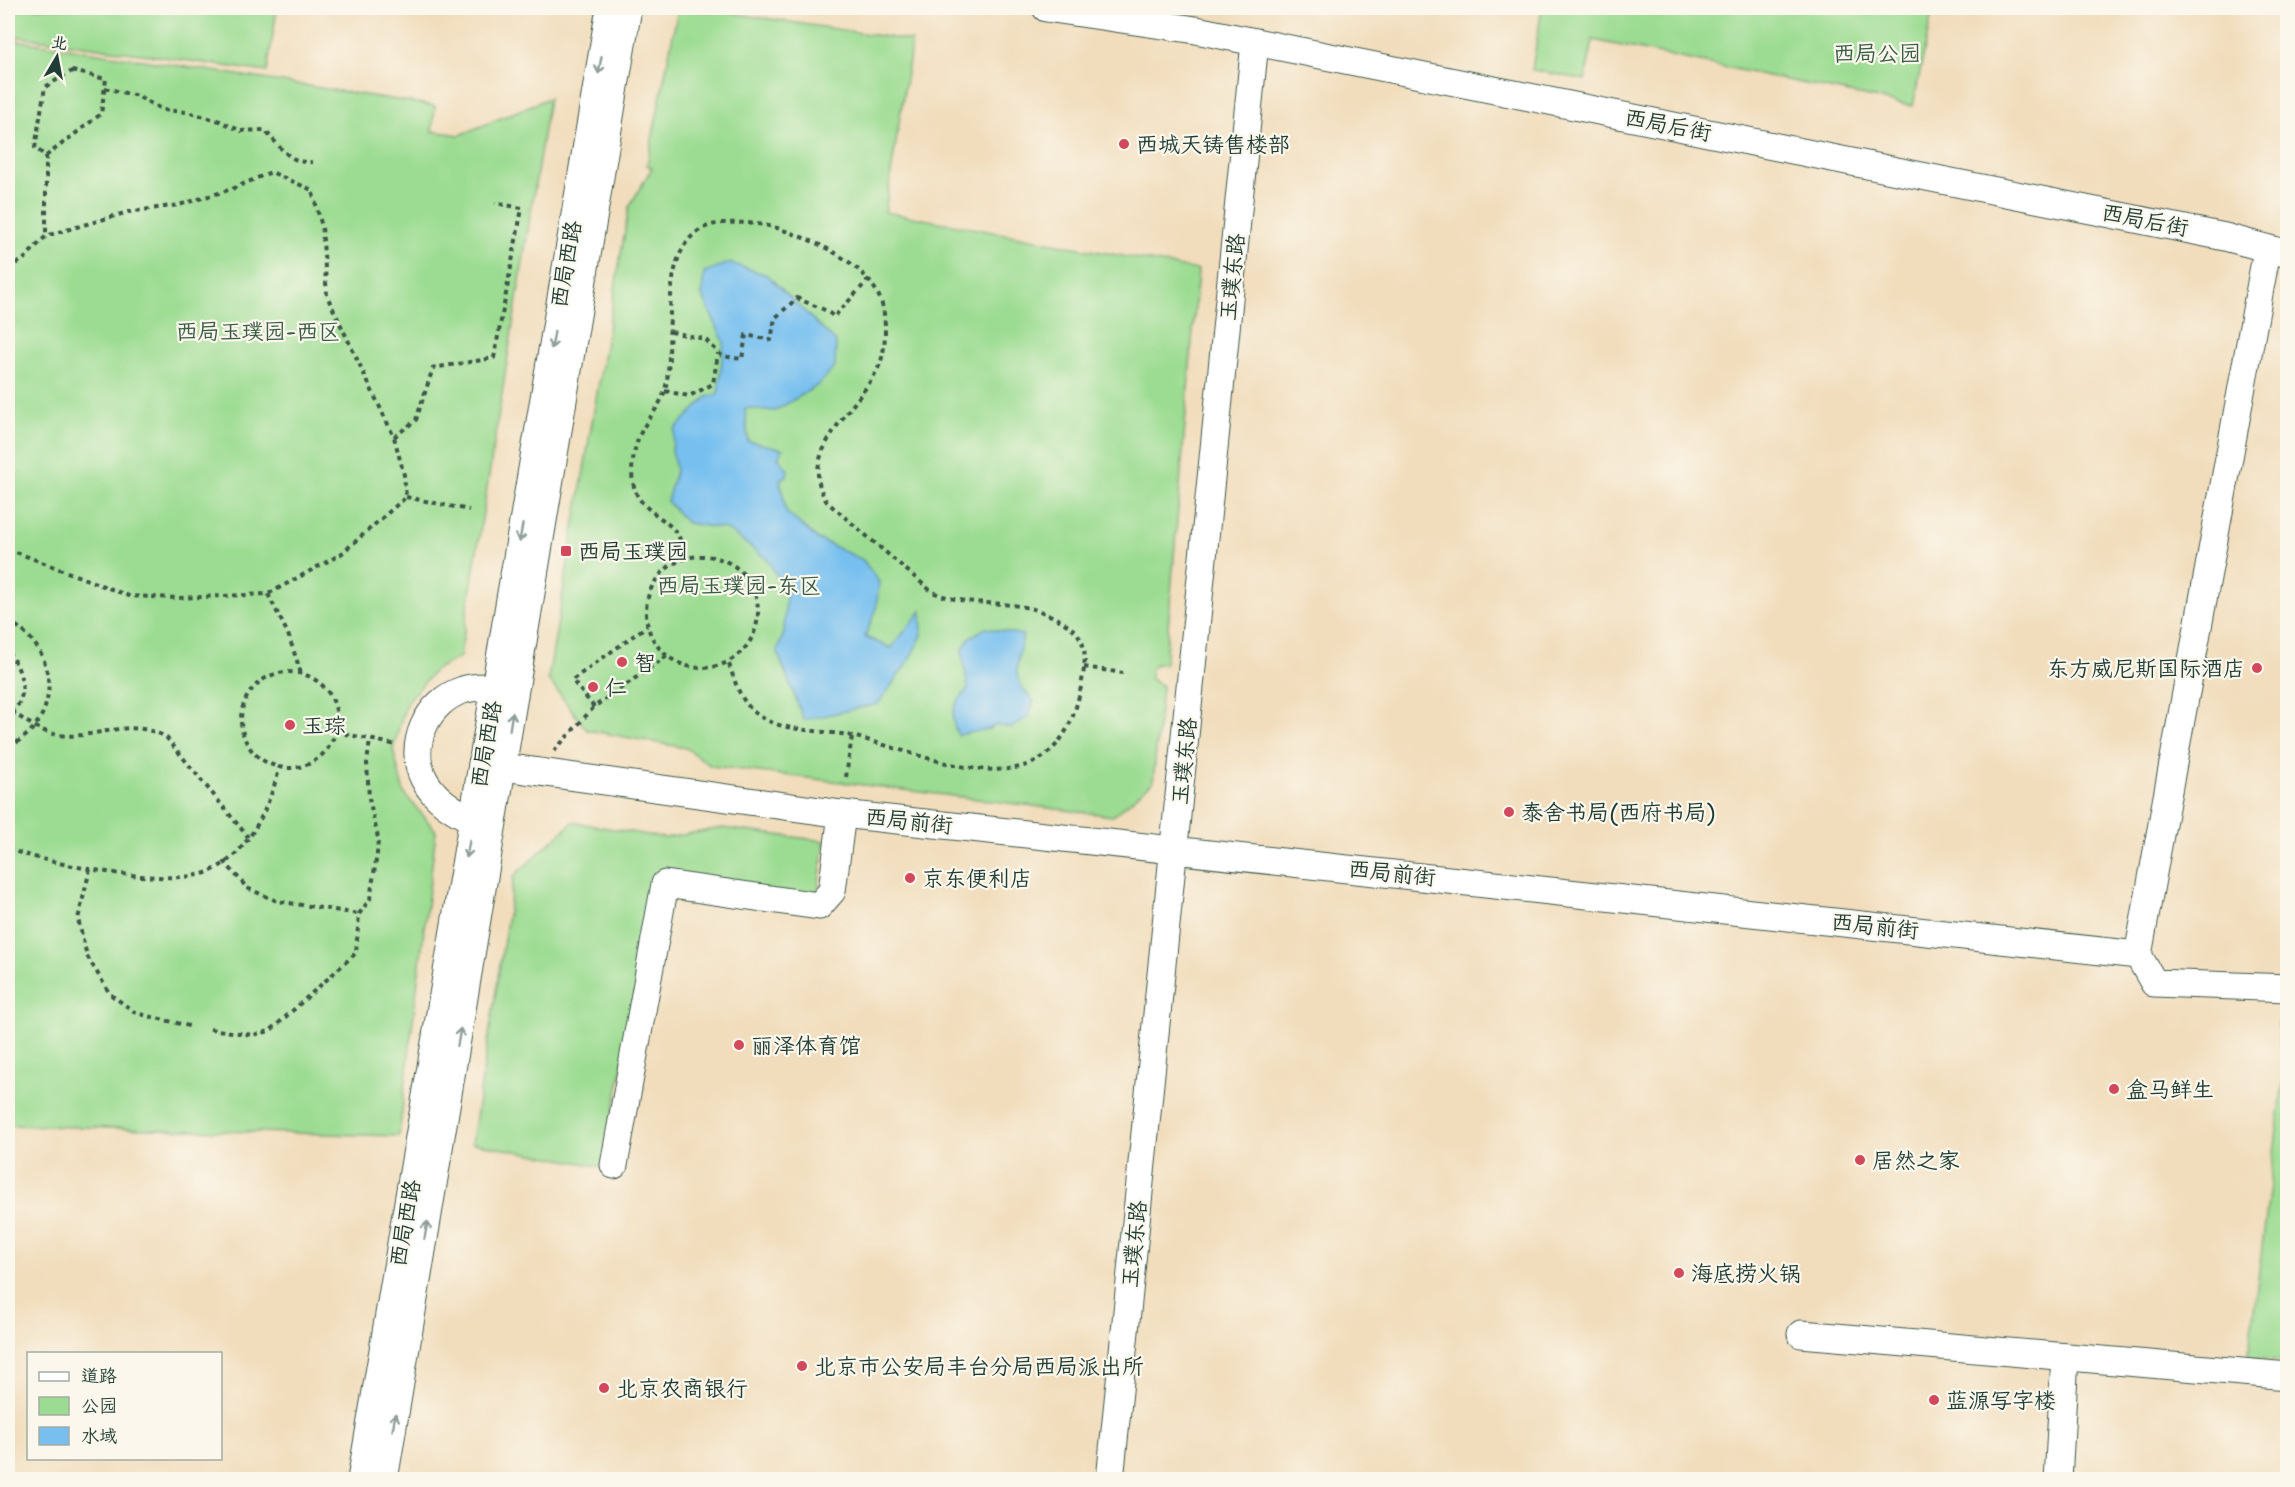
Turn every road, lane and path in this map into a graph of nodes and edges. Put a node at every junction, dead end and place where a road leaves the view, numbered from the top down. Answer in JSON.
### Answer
{"nodes":[{"id":1,"x":609,"y":8,"type":"edge"},
{"id":2,"x":628,"y":8,"type":"edge"},
{"id":3,"x":1046,"y":8,"type":"edge"},
{"id":4,"x":1255,"y":42,"type":"junction"},
{"id":5,"x":105,"y":88,"type":"junction"},
{"id":6,"x":46,"y":156,"type":"junction"},
{"id":7,"x":312,"y":162,"type":"dead end"},
{"id":8,"x":495,"y":203,"type":"dead end"},
{"id":9,"x":46,"y":236,"type":"junction"},
{"id":10,"x":2277,"y":252,"type":"edge"},
{"id":11,"x":8,"y":268,"type":"edge"},
{"id":12,"x":869,"y":279,"type":"junction"},
{"id":13,"x":671,"y":332,"type":"junction"},
{"id":14,"x":720,"y":354,"type":"junction"},
{"id":15,"x":665,"y":391,"type":"junction"},
{"id":16,"x":394,"y":437,"type":"junction"},
{"id":17,"x":406,"y":496,"type":"junction"},
{"id":18,"x":469,"y":510,"type":"dead end"},
{"id":19,"x":8,"y":549,"type":"edge"},
{"id":20,"x":686,"y":558,"type":"junction"},
{"id":21,"x":268,"y":594,"type":"junction"},
{"id":22,"x":8,"y":621,"type":"edge"},
{"id":23,"x":647,"y":626,"type":"junction"},
{"id":24,"x":8,"y":652,"type":"edge"},
{"id":25,"x":666,"y":656,"type":"junction"},
{"id":26,"x":728,"y":661,"type":"junction"},
{"id":27,"x":1084,"y":667,"type":"junction"},
{"id":28,"x":1124,"y":673,"type":"dead end"},
{"id":29,"x":301,"y":674,"type":"junction"},
{"id":30,"x":495,"y":687,"type":"junction"},
{"id":31,"x":594,"y":707,"type":"junction"},
{"id":32,"x":10,"y":714,"type":"edge"},
{"id":33,"x":34,"y":726,"type":"junction"},
{"id":34,"x":336,"y":732,"type":"junction"},
{"id":35,"x":852,"y":736,"type":"junction"},
{"id":36,"x":370,"y":740,"type":"junction"},
{"id":37,"x":8,"y":747,"type":"edge"},
{"id":38,"x":418,"y":750,"type":"junction"},
{"id":39,"x":493,"y":765,"type":"junction"},
{"id":40,"x":280,"y":766,"type":"junction"},
{"id":41,"x":535,"y":771,"type":"junction"},
{"id":42,"x":846,"y":777,"type":"dead end"},
{"id":43,"x":842,"y":814,"type":"junction"},
{"id":44,"x":473,"y":820,"type":"junction"},
{"id":45,"x":248,"y":837,"type":"junction"},
{"id":46,"x":8,"y":849,"type":"edge"},
{"id":47,"x":1175,"y":849,"type":"junction"},
{"id":48,"x":225,"y":861,"type":"junction"},
{"id":49,"x":90,"y":869,"type":"junction"},
{"id":50,"x":359,"y":914,"type":"junction"},
{"id":51,"x":2138,"y":955,"type":"junction"},
{"id":52,"x":2288,"y":988,"type":"edge"},
{"id":53,"x":189,"y":1026,"type":"dead end"},
{"id":54,"x":210,"y":1029,"type":"dead end"},
{"id":55,"x":614,"y":1165,"type":"dead end"},
{"id":56,"x":1801,"y":1334,"type":"dead end"},
{"id":57,"x":2065,"y":1357,"type":"junction"},
{"id":58,"x":2288,"y":1376,"type":"edge"},
{"id":59,"x":361,"y":1479,"type":"edge"},
{"id":60,"x":384,"y":1479,"type":"edge"},
{"id":61,"x":1110,"y":1479,"type":"edge"},
{"id":62,"x":2058,"y":1479,"type":"edge"}],
"edges":[{"from":1,"to":30,"type":"street","name":"西局西路","one_way":true},
{"from":39,"to":2,"type":"street","name":"西局西路","one_way":true},
{"from":3,"to":4,"type":"street","name":"西局后街"},
{"from":4,"to":10,"type":"street","name":"西局后街"},
{"from":4,"to":47,"type":"street","name":"玉璞东路"},
{"from":5,"to":6,"type":"path"},
{"from":5,"to":6,"type":"path"},
{"from":5,"to":7,"type":"path"},
{"from":6,"to":9,"type":"path"},
{"from":8,"to":16,"type":"path"},
{"from":9,"to":11,"type":"path"},
{"from":9,"to":16,"type":"path"},
{"from":10,"to":51,"type":"street"},
{"from":12,"to":13,"type":"path"},
{"from":12,"to":14,"type":"path"},
{"from":12,"to":27,"type":"path"},
{"from":13,"to":14,"type":"path"},
{"from":13,"to":15,"type":"path"},
{"from":14,"to":15,"type":"path"},
{"from":15,"to":20,"type":"path"},
{"from":16,"to":17,"type":"path"},
{"from":17,"to":18,"type":"path"},
{"from":17,"to":21,"type":"path"},
{"from":19,"to":21,"type":"path"},
{"from":20,"to":23,"type":"path"},
{"from":20,"to":26,"type":"path"},
{"from":21,"to":29,"type":"path"},
{"from":22,"to":33,"type":"path"},
{"from":23,"to":25,"type":"path"},
{"from":23,"to":31,"type":"path"},
{"from":24,"to":32,"type":"path"},
{"from":25,"to":26,"type":"path"},
{"from":25,"to":31,"type":"path"},
{"from":26,"to":35,"type":"path"},
{"from":27,"to":28,"type":"path"},
{"from":27,"to":35,"type":"path"},
{"from":29,"to":34,"type":"path"},
{"from":29,"to":40,"type":"path"},
{"from":30,"to":38,"type":"street"},
{"from":30,"to":39,"type":"street","name":"西局西路"},
{"from":31,"to":41,"type":"path"},
{"from":32,"to":33,"type":"path"},
{"from":33,"to":37,"type":"path"},
{"from":33,"to":45,"type":"path"},
{"from":34,"to":36,"type":"path"},
{"from":34,"to":40,"type":"path"},
{"from":35,"to":42,"type":"path"},
{"from":36,"to":38,"type":"path"},
{"from":36,"to":50,"type":"path"},
{"from":38,"to":44,"type":"street"},
{"from":39,"to":41,"type":"street","name":"西局前街"},
{"from":39,"to":44,"type":"street","name":"西局西路"},
{"from":60,"to":39,"type":"street","name":"西局西路","one_way":true},
{"from":40,"to":45,"type":"path"},
{"from":41,"to":43,"type":"street","name":"西局前街"},
{"from":43,"to":47,"type":"street","name":"西局前街"},
{"from":43,"to":55,"type":"street"},
{"from":44,"to":59,"type":"street","name":"西局西路","one_way":true},
{"from":45,"to":48,"type":"path"},
{"from":46,"to":49,"type":"path"},
{"from":47,"to":51,"type":"street","name":"西局前街"},
{"from":47,"to":61,"type":"street","name":"玉璞东路"},
{"from":48,"to":49,"type":"path"},
{"from":48,"to":50,"type":"path"},
{"from":49,"to":53,"type":"path"},
{"from":50,"to":54,"type":"path"},
{"from":51,"to":52,"type":"street"},
{"from":56,"to":57,"type":"street"},
{"from":57,"to":58,"type":"street"},
{"from":57,"to":62,"type":"street"}]}
